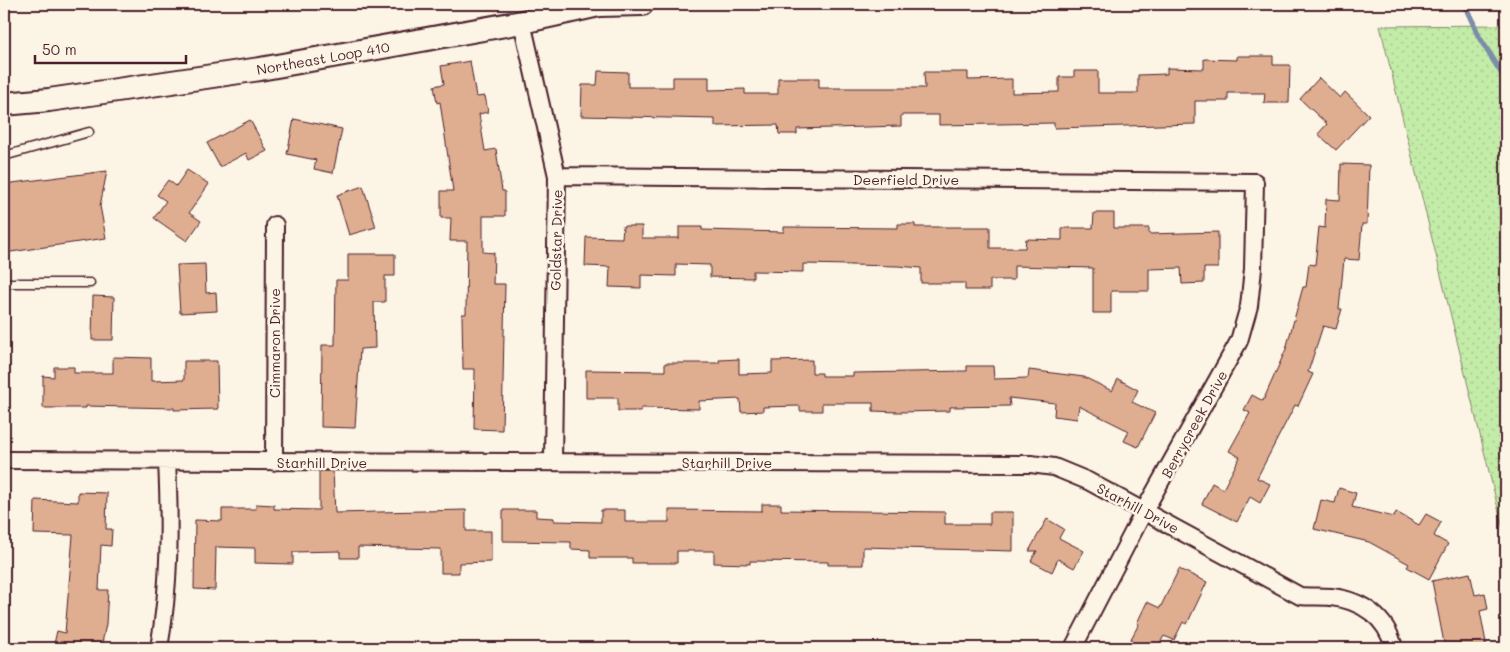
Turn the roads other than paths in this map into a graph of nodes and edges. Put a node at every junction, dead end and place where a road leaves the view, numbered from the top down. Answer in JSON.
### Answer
{"nodes":[{"id":1,"x":642,"y":4,"type":"edge"},
{"id":2,"x":522,"y":22,"type":"junction"},
{"id":3,"x":4,"y":88,"type":"edge"},
{"id":4,"x":49,"y":100,"type":"junction"},
{"id":5,"x":4,"y":104,"type":"edge"},
{"id":6,"x":89,"y":132,"type":"dead end"},
{"id":7,"x":4,"y":156,"type":"edge"},
{"id":8,"x":557,"y":176,"type":"junction"},
{"id":9,"x":1255,"y":182,"type":"joint"},
{"id":10,"x":275,"y":225,"type":"dead end"},
{"id":11,"x":4,"y":283,"type":"edge"},
{"id":12,"x":90,"y":283,"type":"dead end"},
{"id":13,"x":4,"y":460,"type":"edge"},
{"id":14,"x":167,"y":461,"type":"junction"},
{"id":15,"x":553,"y":461,"type":"junction"},
{"id":16,"x":274,"y":462,"type":"junction"},
{"id":17,"x":1144,"y":511,"type":"junction"},
{"id":18,"x":159,"y":648,"type":"edge"},
{"id":19,"x":1072,"y":648,"type":"edge"},
{"id":20,"x":1394,"y":648,"type":"edge"}],
"edges":[{"from":1,"to":2,"type":"main road","name":"Northeast Loop 410"},
{"from":2,"to":4,"type":"main road","name":"Northeast Loop 410"},
{"from":2,"to":8,"type":"street","name":"Goldstar Drive"},
{"from":3,"to":4,"type":"main road"},
{"from":4,"to":5,"type":"main road","name":"Northeast Loop 410"},
{"from":6,"to":7,"type":"lane"},
{"from":8,"to":9,"type":"street","name":"Deerfield Drive"},
{"from":8,"to":15,"type":"street","name":"Goldstar Drive"},
{"from":9,"to":17,"type":"street","name":"Berrycreek Drive"},
{"from":10,"to":16,"type":"street","name":"Cimmaron Drive"},
{"from":11,"to":12,"type":"lane"},
{"from":13,"to":14,"type":"street","name":"Starhill Drive"},
{"from":14,"to":16,"type":"street","name":"Starhill Drive"},
{"from":14,"to":18,"type":"street"},
{"from":15,"to":16,"type":"street","name":"Starhill Drive"},
{"from":15,"to":17,"type":"street","name":"Starhill Drive"},
{"from":17,"to":19,"type":"street","name":"Berrycreek Drive"},
{"from":17,"to":20,"type":"street","name":"Starhill Drive"}]}
